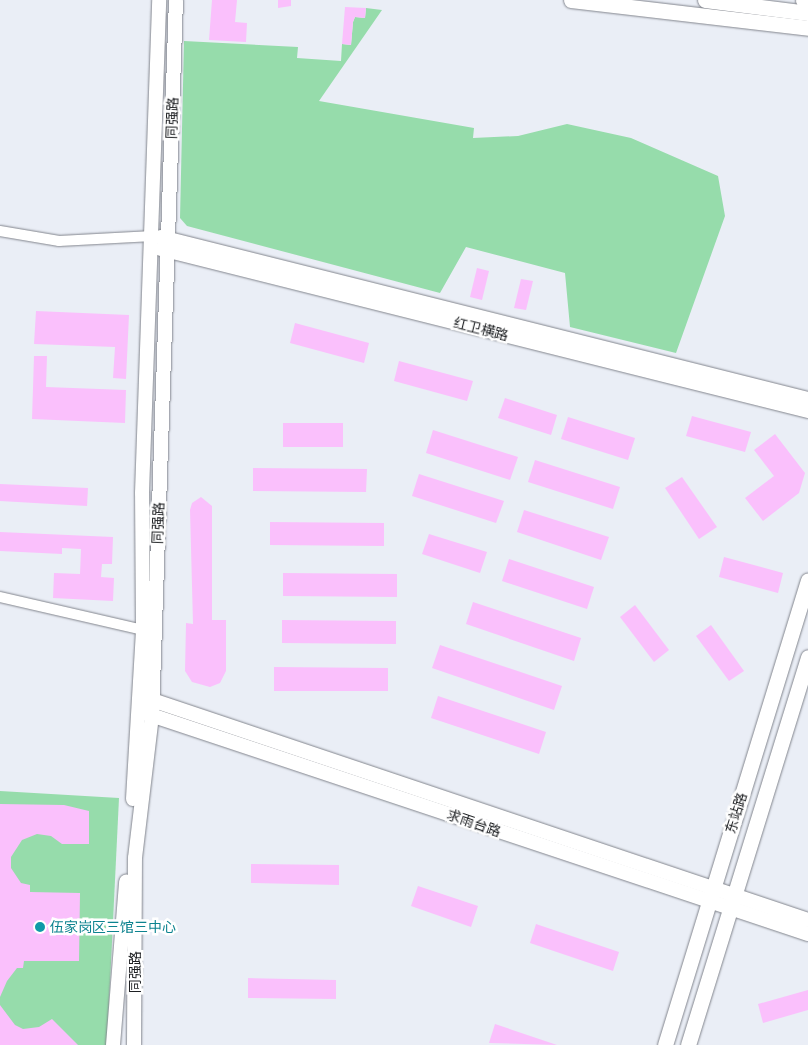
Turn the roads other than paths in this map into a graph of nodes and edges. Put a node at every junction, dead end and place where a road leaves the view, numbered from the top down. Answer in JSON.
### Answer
{"nodes":[{"id":1,"x":159,"y":0,"type":"edge"},
{"id":2,"x":176,"y":0,"type":"edge"},
{"id":3,"x":571,"y":0,"type":"edge"},
{"id":4,"x":706,"y":0,"type":"edge"},
{"id":5,"x":803,"y":0,"type":"edge"},
{"id":6,"x":808,"y":1,"type":"edge"},
{"id":7,"x":808,"y":13,"type":"edge"},
{"id":8,"x":808,"y":28,"type":"edge"},
{"id":9,"x":0,"y":231,"type":"edge"},
{"id":10,"x":153,"y":242,"type":"junction"},
{"id":11,"x":168,"y":244,"type":"junction"},
{"id":12,"x":808,"y":399,"type":"edge"},
{"id":13,"x":808,"y":411,"type":"edge"},
{"id":14,"x":808,"y":581,"type":"edge"},
{"id":15,"x":0,"y":597,"type":"edge"},
{"id":16,"x":143,"y":630,"type":"junction"},
{"id":17,"x":808,"y":657,"type":"edge"},
{"id":18,"x":146,"y":706,"type":"junction"},
{"id":19,"x":711,"y":896,"type":"junction"},
{"id":20,"x":732,"y":903,"type":"junction"},
{"id":21,"x":808,"y":920,"type":"edge"},
{"id":22,"x":808,"y":934,"type":"edge"},
{"id":23,"x":114,"y":1045,"type":"edge"},
{"id":24,"x":134,"y":1045,"type":"edge"},
{"id":25,"x":665,"y":1045,"type":"edge"},
{"id":26,"x":688,"y":1045,"type":"edge"}],
"edges":[{"from":1,"to":10,"type":"street","name":"同强路"},
{"from":2,"to":11,"type":"street","name":"同强路"},
{"from":3,"to":8,"type":"main road"},
{"from":4,"to":7,"type":"main road"},
{"from":5,"to":6,"type":"main road"},
{"from":9,"to":10,"type":"street"},
{"from":10,"to":11,"type":"street","name":"红卫横路"},
{"from":10,"to":16,"type":"street","name":"同强路"},
{"from":11,"to":12,"type":"street","name":"红卫横路"},
{"from":11,"to":13,"type":"street","name":"红卫横路"},
{"from":11,"to":18,"type":"street","name":"同强路"},
{"from":14,"to":19,"type":"main road","name":"东站路"},
{"from":15,"to":16,"type":"street"},
{"from":16,"to":18,"type":"street","name":"同强路"},
{"from":17,"to":20,"type":"main road","name":"东站路"},
{"from":18,"to":19,"type":"street","name":"求雨台路"},
{"from":18,"to":23,"type":"street","name":"同强路"},
{"from":18,"to":24,"type":"street","name":"同强路"},
{"from":19,"to":20,"type":"street","name":"求雨台路"},
{"from":19,"to":25,"type":"main road","name":"东站路"},
{"from":20,"to":21,"type":"street","name":"求雨台路"},
{"from":20,"to":22,"type":"street","name":"求雨台路"},
{"from":20,"to":26,"type":"main road","name":"东站路"}]}
